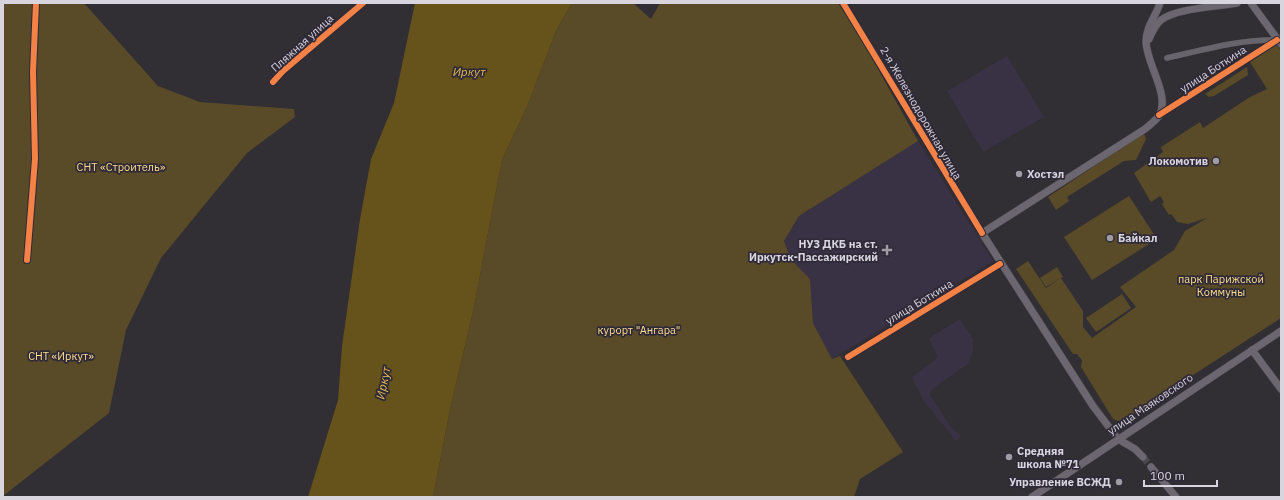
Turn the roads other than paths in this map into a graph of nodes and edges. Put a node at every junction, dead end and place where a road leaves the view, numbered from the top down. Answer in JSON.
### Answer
{"nodes":[{"id":1,"x":36,"y":3,"type":"edge"},
{"id":2,"x":362,"y":3,"type":"edge"},
{"id":3,"x":843,"y":3,"type":"edge"},
{"id":4,"x":1160,"y":3,"type":"edge"},
{"id":5,"x":1237,"y":3,"type":"edge"},
{"id":6,"x":1251,"y":3,"type":"edge"},
{"id":7,"x":1279,"y":42,"type":"edge"},
{"id":8,"x":1147,"y":49,"type":"junction"},
{"id":9,"x":1167,"y":58,"type":"dead end"},
{"id":10,"x":273,"y":82,"type":"dead end"},
{"id":11,"x":1159,"y":115,"type":"junction"},
{"id":12,"x":982,"y":233,"type":"junction"},
{"id":13,"x":27,"y":260,"type":"dead end"},
{"id":14,"x":1000,"y":264,"type":"junction"},
{"id":15,"x":1281,"y":331,"type":"edge"},
{"id":16,"x":1252,"y":350,"type":"junction"},
{"id":17,"x":848,"y":357,"type":"dead end"},
{"id":18,"x":1281,"y":389,"type":"edge"},
{"id":19,"x":1118,"y":439,"type":"junction"},
{"id":20,"x":1143,"y":457,"type":"tunnel mouth"},
{"id":21,"x":1151,"y":467,"type":"tunnel mouth"},
{"id":22,"x":1032,"y":497,"type":"edge"},
{"id":23,"x":1176,"y":497,"type":"edge"}],
"edges":[{"from":1,"to":13,"type":"street"},
{"from":2,"to":10,"type":"street","name":"Пляжная улица"},
{"from":3,"to":12,"type":"street","name":"2-я Железнодорожная улица"},
{"from":4,"to":8,"type":"main road"},
{"from":5,"to":8,"type":"main road"},
{"from":6,"to":7,"type":"main road"},
{"from":7,"to":9,"type":"street"},
{"from":7,"to":11,"type":"street","name":"улица Боткина"},
{"from":8,"to":11,"type":"main road"},
{"from":11,"to":12,"type":"main road"},
{"from":12,"to":14,"type":"main road","name":"2-я Железнодорожная улица"},
{"from":14,"to":17,"type":"street","name":"улица Боткина"},
{"from":14,"to":19,"type":"main road","name":"2-я Железнодорожная улица"},
{"from":15,"to":16,"type":"main road","name":"улица Маяковского"},
{"from":16,"to":18,"type":"main road"},
{"from":16,"to":19,"type":"main road","name":"улица Маяковского"},
{"from":19,"to":20,"type":"main road","name":"2-я Железнодорожная улица"},
{"from":19,"to":22,"type":"main road","name":"улица Маяковского"},
{"from":21,"to":23,"type":"main road"}]}
